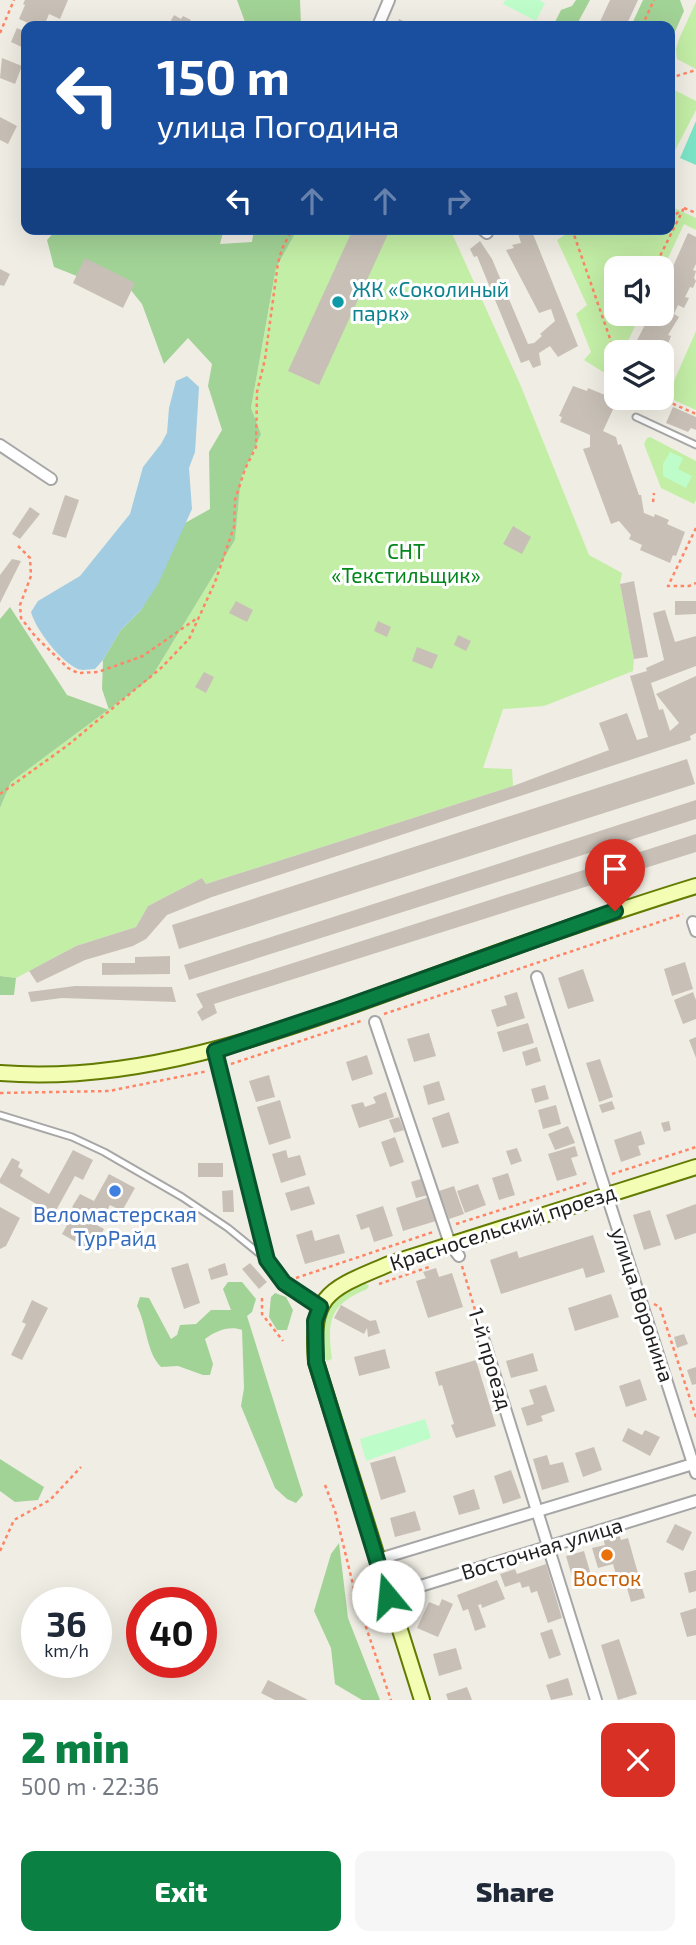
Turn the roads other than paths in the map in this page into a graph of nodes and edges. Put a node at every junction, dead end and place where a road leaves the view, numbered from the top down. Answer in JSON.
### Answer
{"nodes":[{"id":1,"x":388,"y":0,"type":"edge"},
{"id":2,"x":380,"y":21,"type":"edge"},
{"id":3,"x":636,"y":417,"type":"dead end"},
{"id":4,"x":0,"y":444,"type":"edge"},
{"id":5,"x":696,"y":445,"type":"edge"},
{"id":6,"x":51,"y":479,"type":"dead end"},
{"id":7,"x":696,"y":886,"type":"edge"},
{"id":8,"x":537,"y":977,"type":"dead end"},
{"id":9,"x":373,"y":1019,"type":"road end"},
{"id":10,"x":215,"y":1051,"type":"junction"},
{"id":11,"x":0,"y":1073,"type":"edge"},
{"id":12,"x":0,"y":1115,"type":"edge"},
{"id":13,"x":696,"y":1167,"type":"edge"},
{"id":14,"x":607,"y":1194,"type":"junction"},
{"id":15,"x":454,"y":1250,"type":"junction"},
{"id":16,"x":267,"y":1260,"type":"junction"},
{"id":17,"x":320,"y":1307,"type":"junction"},
{"id":18,"x":484,"y":1340,"type":"road end"},
{"id":19,"x":695,"y":1469,"type":"edge"},
{"id":20,"x":696,"y":1501,"type":"edge"},
{"id":21,"x":536,"y":1512,"type":"junction"},
{"id":22,"x":547,"y":1547,"type":"junction"},
{"id":23,"x":376,"y":1560,"type":"junction"},
{"id":24,"x":388,"y":1596,"type":"junction"},
{"id":25,"x":422,"y":1700,"type":"edge"},
{"id":26,"x":596,"y":1700,"type":"edge"}],
"edges":[{"from":1,"to":2,"type":"street"},
{"from":3,"to":5,"type":"lane"},
{"from":4,"to":6,"type":"street"},
{"from":7,"to":10,"type":"street"},
{"from":8,"to":14,"type":"street","name":"улица Воронина"},
{"from":9,"to":15,"type":"street"},
{"from":10,"to":11,"type":"street"},
{"from":10,"to":16,"type":"street"},
{"from":12,"to":16,"type":"lane"},
{"from":13,"to":14,"type":"street","name":"Красносельский проезд"},
{"from":14,"to":15,"type":"street","name":"Красносельский проезд"},
{"from":14,"to":19,"type":"street","name":"улица Воронина"},
{"from":15,"to":17,"type":"street","name":"Красносельский проезд"},
{"from":16,"to":17,"type":"street"},
{"from":17,"to":23,"type":"street"},
{"from":18,"to":21,"type":"street","name":"1-й проезд"},
{"from":19,"to":21,"type":"street"},
{"from":20,"to":22,"type":"street","name":"Восточная улица"},
{"from":21,"to":22,"type":"street","name":"1-й проезд"},
{"from":21,"to":23,"type":"street"},
{"from":22,"to":24,"type":"street","name":"Восточная улица"},
{"from":22,"to":26,"type":"street","name":"1-й проезд"},
{"from":23,"to":24,"type":"street"},
{"from":24,"to":25,"type":"street"}]}
